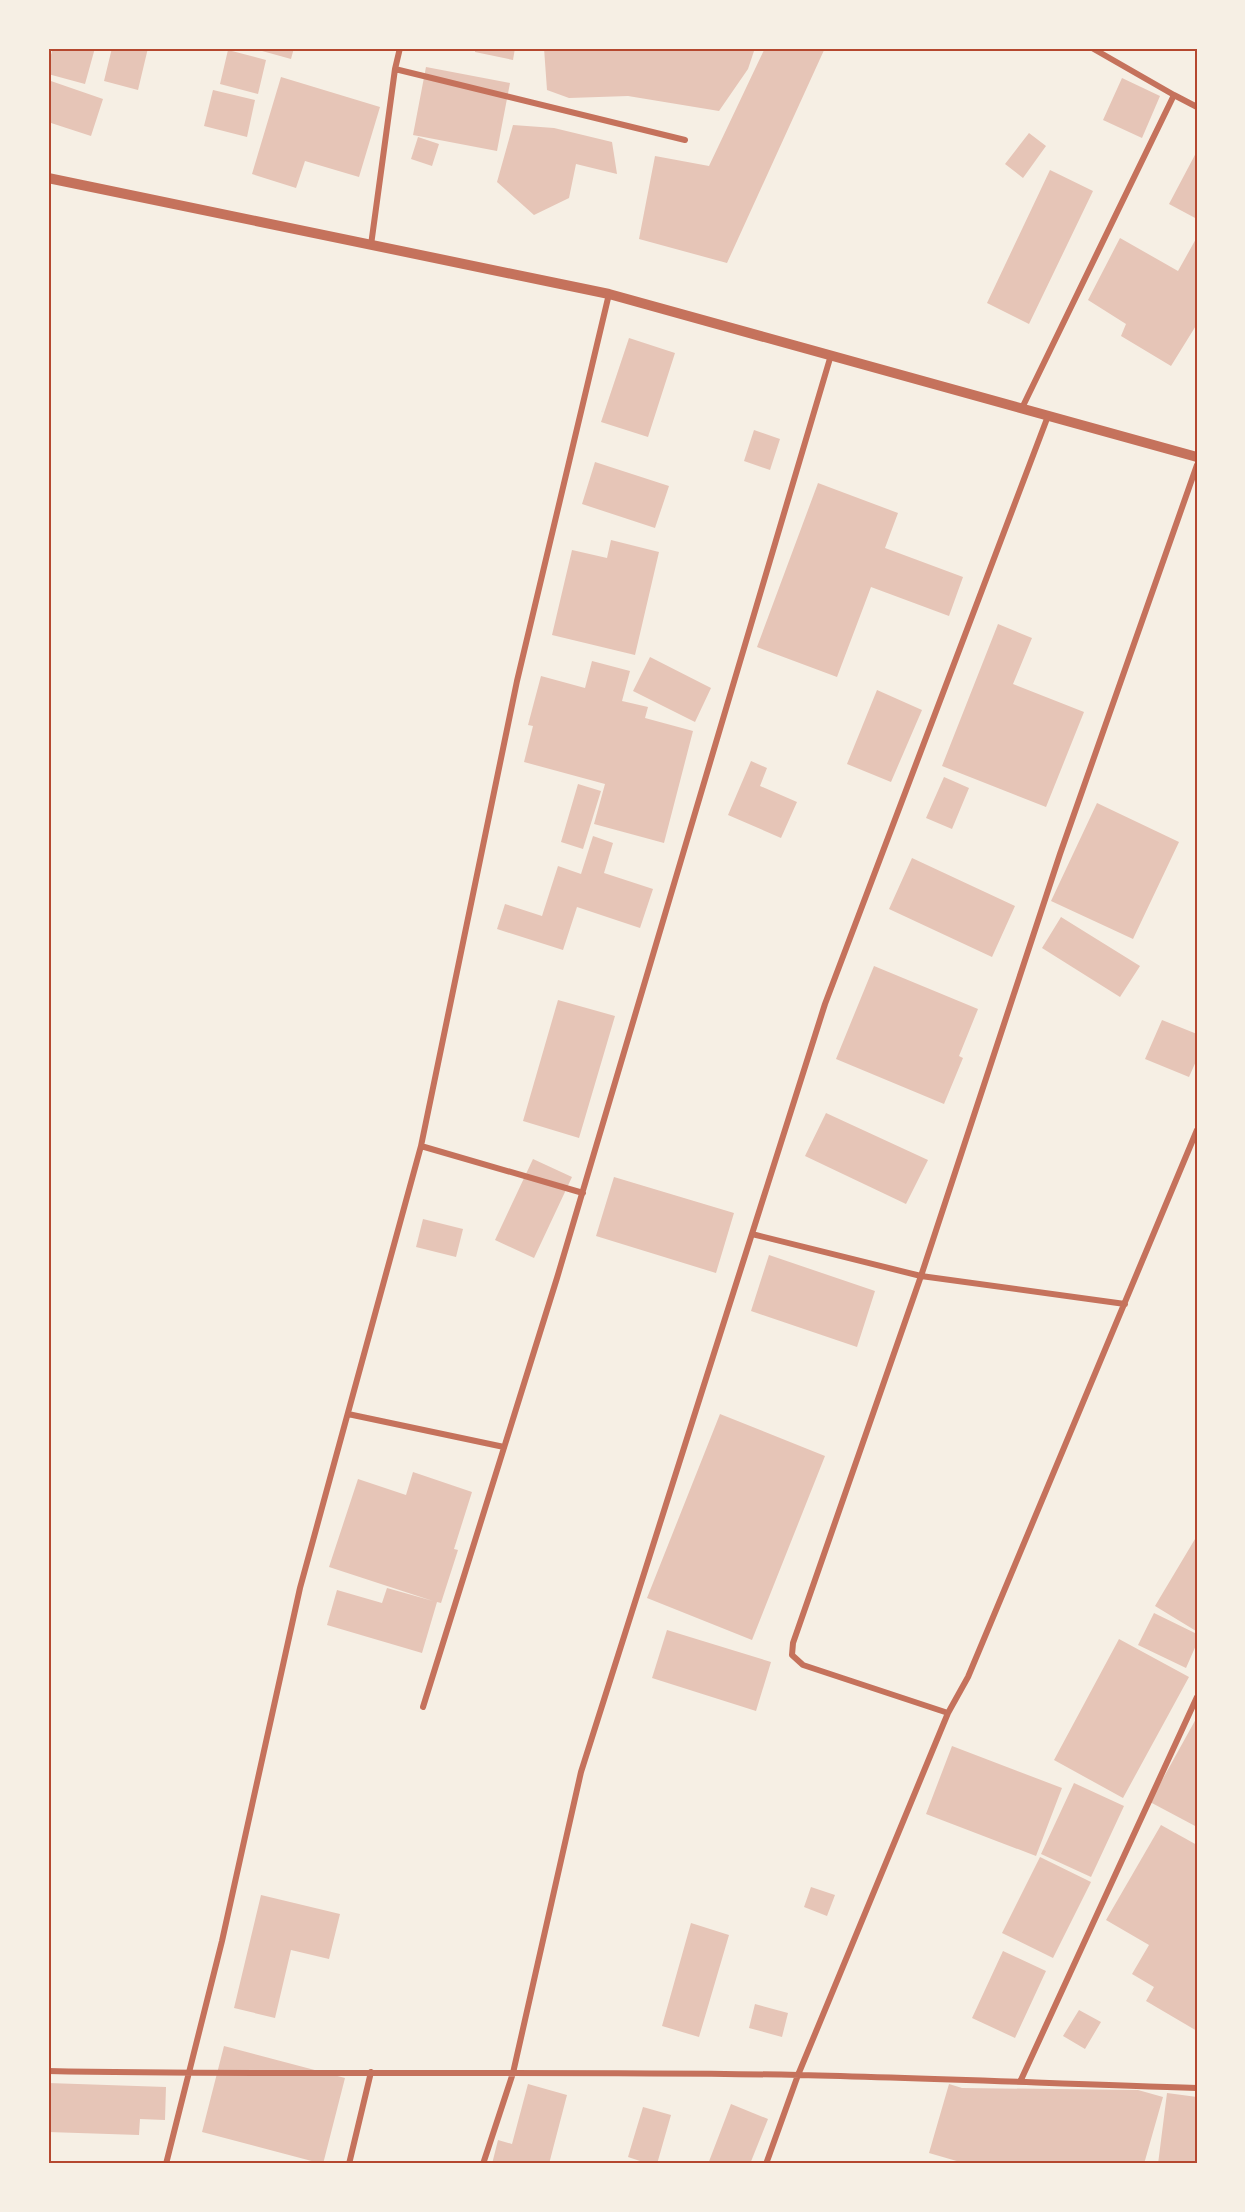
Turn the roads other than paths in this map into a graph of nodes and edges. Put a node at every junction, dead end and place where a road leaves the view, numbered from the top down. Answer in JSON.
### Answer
{"nodes":[{"id":1,"x":400,"y":48,"type":"edge"},
{"id":2,"x":1092,"y":48,"type":"edge"},
{"id":3,"x":395,"y":69,"type":"junction"},
{"id":4,"x":1174,"y":95,"type":"junction"},
{"id":5,"x":1197,"y":106,"type":"edge"},
{"id":6,"x":685,"y":140,"type":"dead end"},
{"id":7,"x":48,"y":178,"type":"edge"},
{"id":8,"x":371,"y":245,"type":"junction"},
{"id":9,"x":609,"y":294,"type":"junction"},
{"id":10,"x":831,"y":355,"type":"junction"},
{"id":11,"x":1022,"y":408,"type":"junction"},
{"id":12,"x":1048,"y":416,"type":"junction"},
{"id":13,"x":1197,"y":457,"type":"edge"},
{"id":14,"x":1197,"y":465,"type":"edge"},
{"id":15,"x":1197,"y":1130,"type":"edge"},
{"id":16,"x":421,"y":1146,"type":"junction"},
{"id":17,"x":583,"y":1193,"type":"junction"},
{"id":18,"x":752,"y":1234,"type":"junction"},
{"id":19,"x":921,"y":1276,"type":"junction"},
{"id":20,"x":1125,"y":1304,"type":"junction"},
{"id":21,"x":348,"y":1414,"type":"junction"},
{"id":22,"x":504,"y":1447,"type":"junction"},
{"id":23,"x":1197,"y":1697,"type":"edge"},
{"id":24,"x":423,"y":1707,"type":"dead end"},
{"id":25,"x":948,"y":1713,"type":"junction"},
{"id":26,"x":48,"y":2071,"type":"edge"},
{"id":27,"x":371,"y":2072,"type":"junction"},
{"id":28,"x":513,"y":2073,"type":"junction"},
{"id":29,"x":188,"y":2074,"type":"junction"},
{"id":30,"x":798,"y":2075,"type":"junction"},
{"id":31,"x":1020,"y":2082,"type":"junction"},
{"id":32,"x":1197,"y":2088,"type":"edge"},
{"id":33,"x":166,"y":2164,"type":"edge"},
{"id":34,"x":349,"y":2164,"type":"edge"},
{"id":35,"x":483,"y":2164,"type":"edge"},
{"id":36,"x":766,"y":2164,"type":"edge"}],
"edges":[{"from":1,"to":3,"type":"street"},
{"from":2,"to":4,"type":"street"},
{"from":3,"to":6,"type":"street"},
{"from":3,"to":8,"type":"street"},
{"from":4,"to":5,"type":"street"},
{"from":4,"to":11,"type":"street"},
{"from":7,"to":8,"type":"street"},
{"from":8,"to":9,"type":"street"},
{"from":9,"to":10,"type":"street"},
{"from":9,"to":16,"type":"street"},
{"from":10,"to":11,"type":"street"},
{"from":10,"to":17,"type":"street"},
{"from":11,"to":12,"type":"street"},
{"from":12,"to":13,"type":"street"},
{"from":12,"to":18,"type":"street"},
{"from":14,"to":19,"type":"street"},
{"from":15,"to":20,"type":"street"},
{"from":16,"to":17,"type":"street"},
{"from":16,"to":21,"type":"street"},
{"from":17,"to":22,"type":"street"},
{"from":18,"to":19,"type":"street"},
{"from":18,"to":28,"type":"street"},
{"from":19,"to":20,"type":"street"},
{"from":19,"to":25,"type":"street"},
{"from":20,"to":25,"type":"street"},
{"from":21,"to":22,"type":"street"},
{"from":21,"to":29,"type":"street"},
{"from":22,"to":24,"type":"street"},
{"from":23,"to":31,"type":"street"},
{"from":25,"to":30,"type":"street"},
{"from":26,"to":29,"type":"street"},
{"from":27,"to":28,"type":"street"},
{"from":27,"to":29,"type":"street"},
{"from":27,"to":34,"type":"street"},
{"from":28,"to":30,"type":"street"},
{"from":28,"to":35,"type":"street"},
{"from":29,"to":33,"type":"street"},
{"from":30,"to":31,"type":"street"},
{"from":30,"to":36,"type":"street"},
{"from":31,"to":32,"type":"street"}]}
